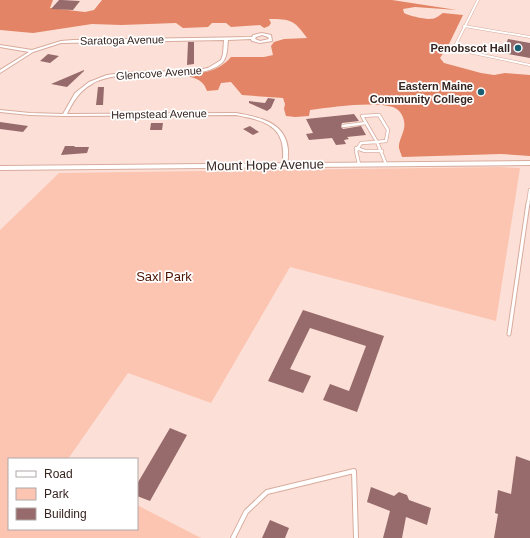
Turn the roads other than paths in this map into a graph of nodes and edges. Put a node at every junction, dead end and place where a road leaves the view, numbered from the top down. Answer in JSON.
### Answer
{"nodes":[{"id":1,"x":478,"y":0,"type":"edge"},
{"id":2,"x":464,"y":26,"type":"junction"},
{"id":3,"x":530,"y":37,"type":"edge"},
{"id":4,"x":226,"y":38,"type":"junction"},
{"id":5,"x":252,"y":38,"type":"dead end"},
{"id":6,"x":0,"y":46,"type":"edge"},
{"id":7,"x":32,"y":51,"type":"junction"},
{"id":8,"x":530,"y":65,"type":"edge"},
{"id":9,"x":0,"y":72,"type":"edge"},
{"id":10,"x":0,"y":111,"type":"edge"},
{"id":11,"x":64,"y":115,"type":"junction"},
{"id":12,"x":366,"y":123,"type":"junction"},
{"id":13,"x":343,"y":126,"type":"dead end"},
{"id":14,"x":377,"y":142,"type":"junction"},
{"id":15,"x":356,"y":148,"type":"junction"},
{"id":16,"x":382,"y":150,"type":"junction"},
{"id":17,"x":530,"y":163,"type":"edge"},
{"id":18,"x":359,"y":164,"type":"junction"},
{"id":19,"x":386,"y":164,"type":"junction"},
{"id":20,"x":286,"y":165,"type":"junction"},
{"id":21,"x":0,"y":168,"type":"edge"},
{"id":22,"x":530,"y":190,"type":"edge"},
{"id":23,"x":509,"y":334,"type":"dead end"},
{"id":24,"x":232,"y":538,"type":"edge"},
{"id":25,"x":356,"y":538,"type":"edge"}],
"edges":[{"from":1,"to":2,"type":"lane"},
{"from":2,"to":3,"type":"lane"},
{"from":2,"to":8,"type":"lane"},
{"from":4,"to":5,"type":"street","name":"Saratoga Avenue"},
{"from":4,"to":7,"type":"street","name":"Saratoga Avenue"},
{"from":4,"to":11,"type":"street","name":"Glencove Avenue"},
{"from":6,"to":7,"type":"street"},
{"from":7,"to":9,"type":"street","name":"Saratoga Avenue"},
{"from":10,"to":11,"type":"street","name":"Hempstead Avenue"},
{"from":11,"to":20,"type":"street","name":"Hempstead Avenue"},
{"from":12,"to":13,"type":"lane"},
{"from":12,"to":14,"type":"lane"},
{"from":12,"to":14,"type":"lane"},
{"from":14,"to":15,"type":"lane"},
{"from":14,"to":16,"type":"lane"},
{"from":15,"to":16,"type":"lane"},
{"from":15,"to":18,"type":"lane"},
{"from":16,"to":19,"type":"lane"},
{"from":17,"to":19,"type":"street","name":"Mount Hope Avenue"},
{"from":18,"to":19,"type":"street","name":"Mount Hope Avenue"},
{"from":18,"to":20,"type":"street","name":"Mount Hope Avenue"},
{"from":20,"to":21,"type":"street","name":"Mount Hope Avenue"},
{"from":22,"to":23,"type":"lane"},
{"from":24,"to":25,"type":"lane"}]}
